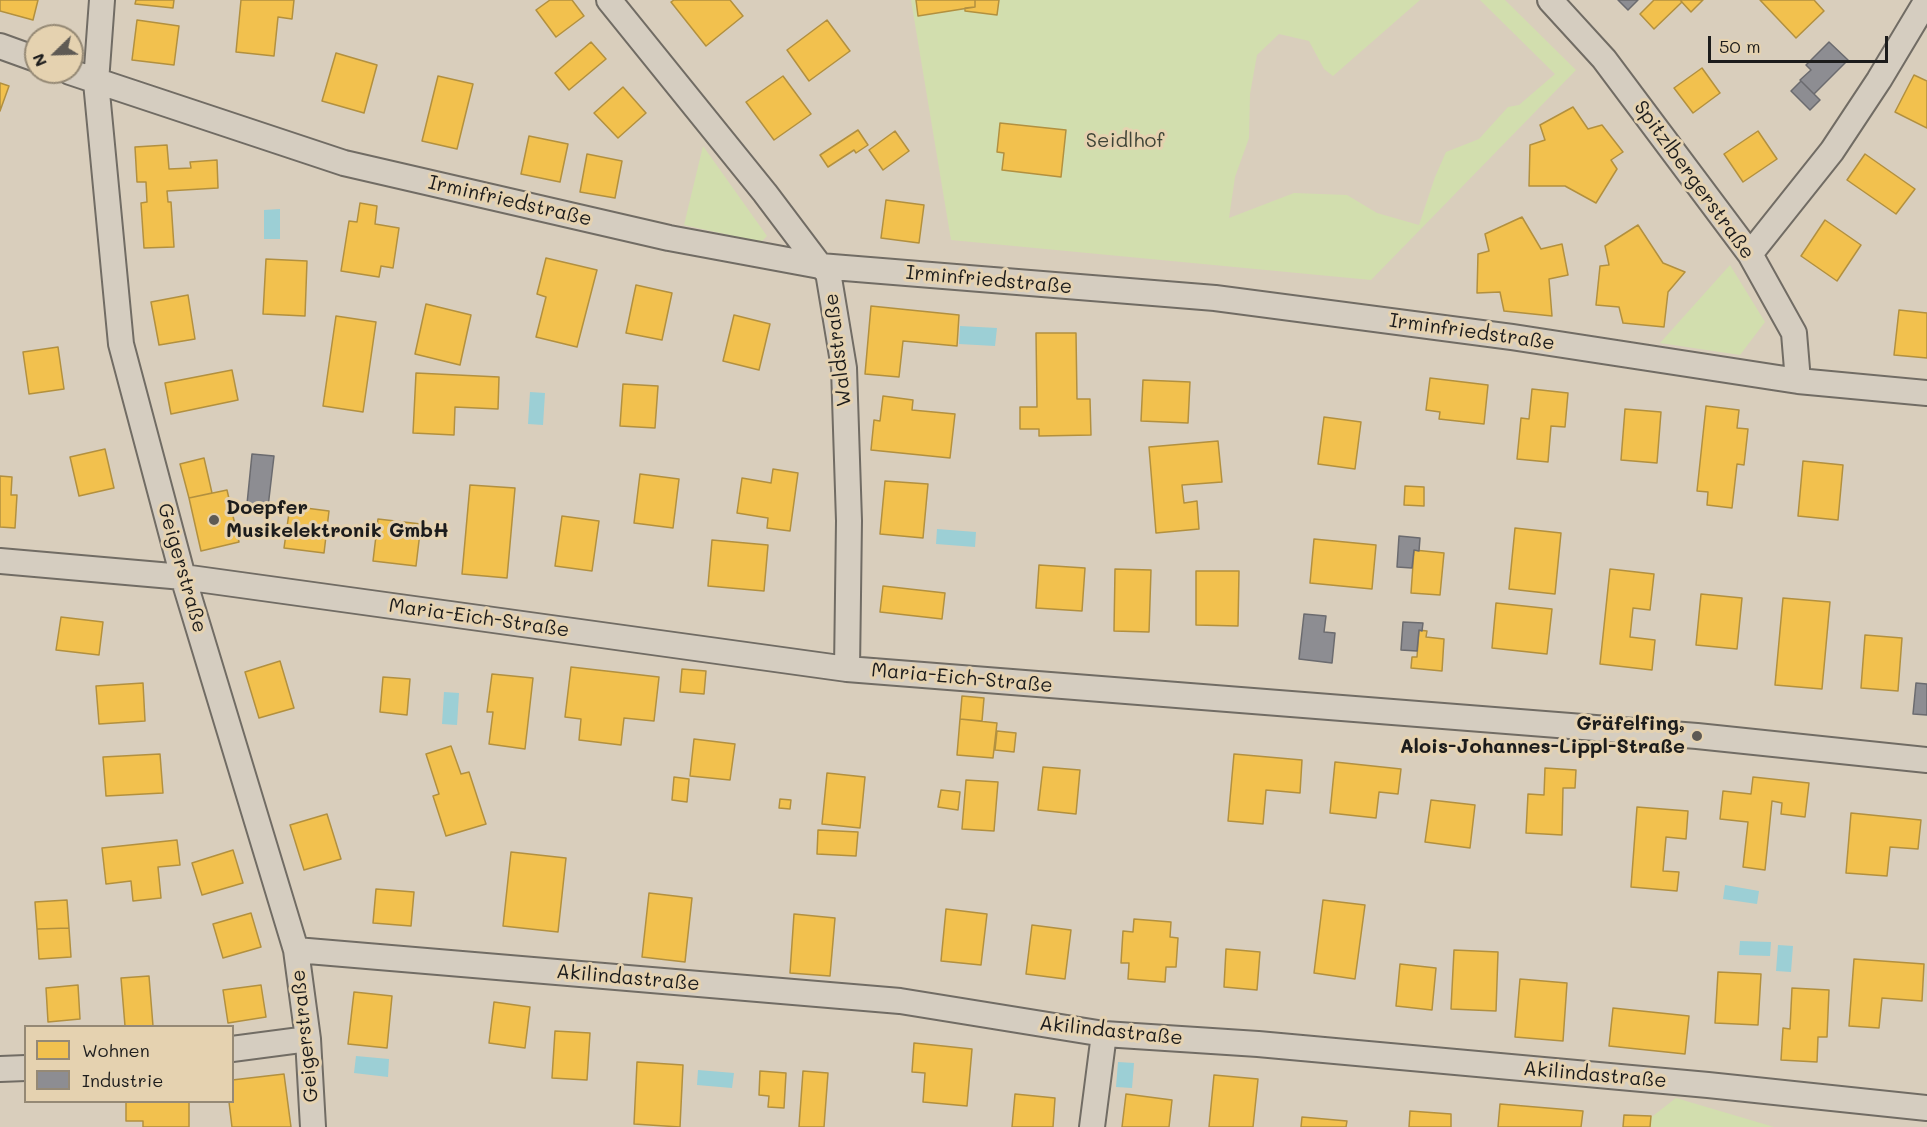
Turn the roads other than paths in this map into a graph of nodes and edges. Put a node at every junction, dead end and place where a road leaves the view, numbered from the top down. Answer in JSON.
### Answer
{"nodes":[{"id":1,"x":102,"y":0,"type":"edge"},
{"id":2,"x":609,"y":0,"type":"edge"},
{"id":3,"x":1550,"y":0,"type":"edge"},
{"id":4,"x":1927,"y":0,"type":"edge"},
{"id":5,"x":0,"y":46,"type":"edge"},
{"id":6,"x":24,"y":55,"type":"edge"},
{"id":7,"x":84,"y":77,"type":"edge"},
{"id":8,"x":96,"y":82,"type":"junction"},
{"id":9,"x":1750,"y":254,"type":"junction"},
{"id":10,"x":820,"y":266,"type":"junction"},
{"id":11,"x":1798,"y":381,"type":"junction"},
{"id":12,"x":1927,"y":393,"type":"edge"},
{"id":13,"x":0,"y":561,"type":"edge"},
{"id":14,"x":183,"y":577,"type":"junction"},
{"id":15,"x":847,"y":669,"type":"junction"},
{"id":16,"x":1927,"y":760,"type":"edge"},
{"id":17,"x":296,"y":950,"type":"junction"},
{"id":18,"x":1104,"y":1034,"type":"junction"},
{"id":19,"x":309,"y":1039,"type":"junction"},
{"id":20,"x":234,"y":1049,"type":"edge"},
{"id":21,"x":24,"y":1068,"type":"edge"},
{"id":22,"x":0,"y":1069,"type":"edge"},
{"id":23,"x":1927,"y":1108,"type":"edge"},
{"id":24,"x":313,"y":1127,"type":"edge"},
{"id":25,"x":1092,"y":1127,"type":"edge"}],
"edges":[{"from":1,"to":8,"type":"street","name":"Geigerstraße"},
{"from":2,"to":10,"type":"street","name":"Waldstraße"},
{"from":3,"to":9,"type":"street","name":"Spitzlbergerstraße"},
{"from":4,"to":9,"type":"street"},
{"from":5,"to":6,"type":"street"},
{"from":7,"to":8,"type":"street","name":"Irminfriedstraße"},
{"from":8,"to":10,"type":"street","name":"Irminfriedstraße"},
{"from":8,"to":14,"type":"street","name":"Geigerstraße"},
{"from":9,"to":11,"type":"street","name":"Spitzlbergerstraße"},
{"from":10,"to":11,"type":"street","name":"Irminfriedstraße"},
{"from":10,"to":15,"type":"street","name":"Waldstraße"},
{"from":11,"to":12,"type":"street","name":"Irminfriedstraße"},
{"from":13,"to":14,"type":"street","name":"Maria-Eich-Straße"},
{"from":14,"to":15,"type":"street","name":"Maria-Eich-Straße"},
{"from":14,"to":17,"type":"street","name":"Geigerstraße"},
{"from":15,"to":16,"type":"street","name":"Maria-Eich-Straße"},
{"from":17,"to":18,"type":"street","name":"Akilindastraße"},
{"from":17,"to":19,"type":"street","name":"Geigerstraße"},
{"from":18,"to":23,"type":"street","name":"Akilindastraße"},
{"from":18,"to":25,"type":"street"},
{"from":19,"to":20,"type":"street"},
{"from":19,"to":24,"type":"street","name":"Geigerstraße"},
{"from":21,"to":22,"type":"street"}]}
